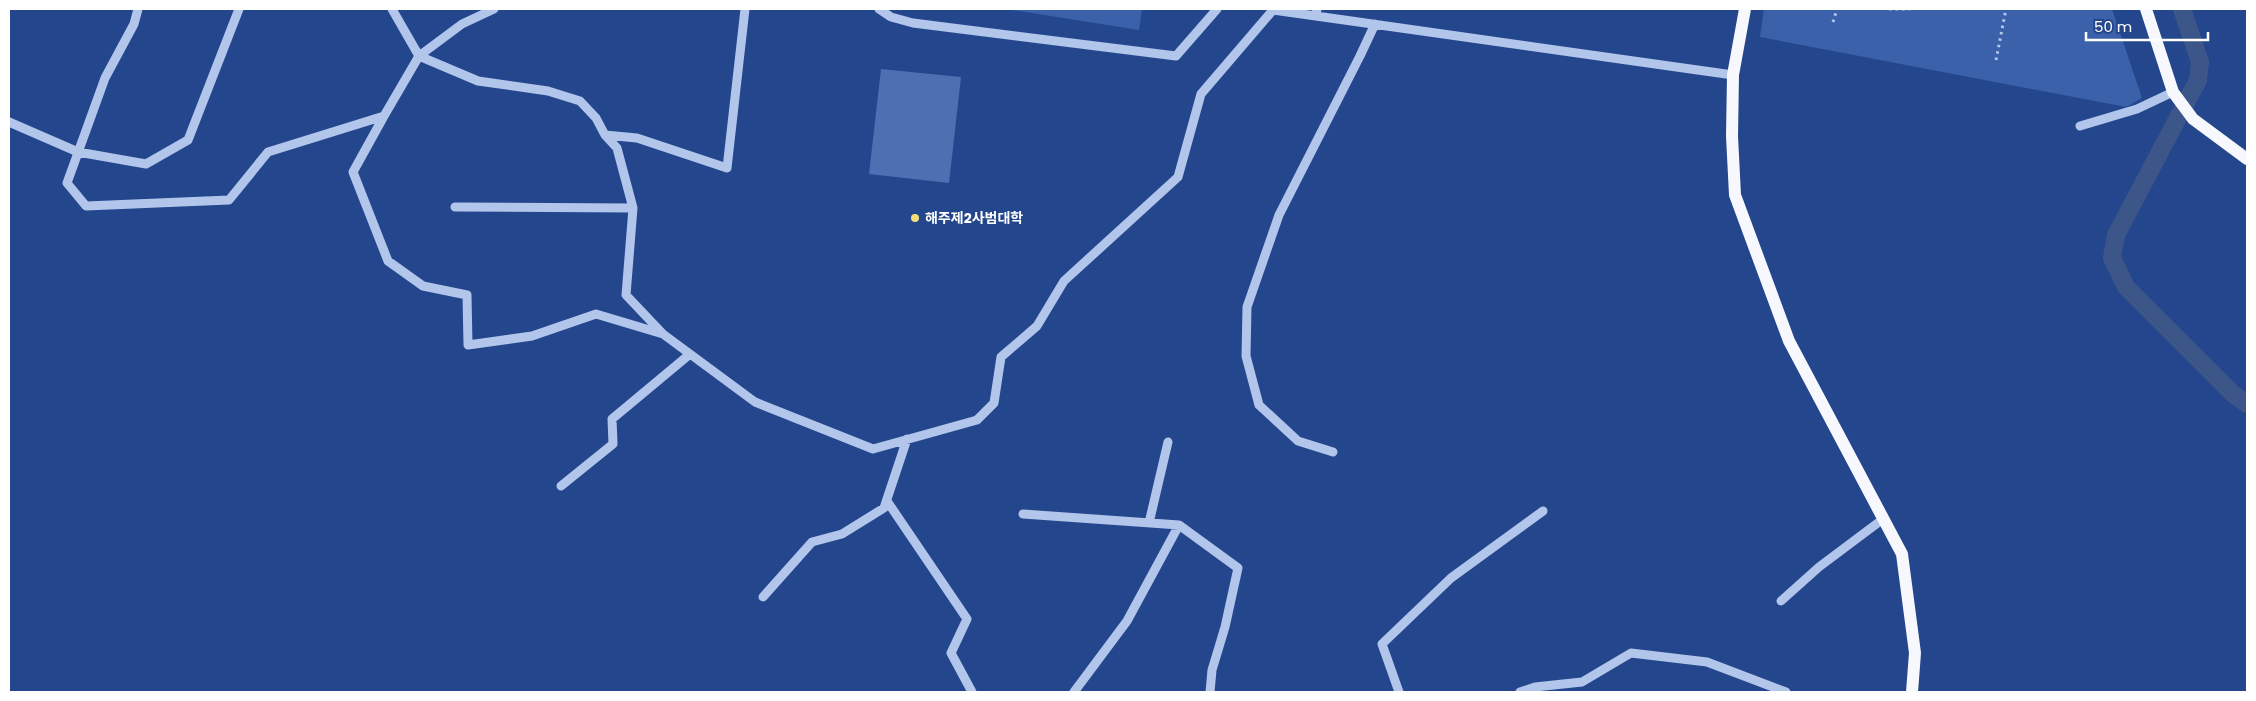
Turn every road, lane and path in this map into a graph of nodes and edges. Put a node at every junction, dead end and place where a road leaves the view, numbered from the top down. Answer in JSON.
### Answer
{"nodes":[{"id":1,"x":138,"y":9,"type":"edge"},
{"id":2,"x":239,"y":9,"type":"edge"},
{"id":3,"x":392,"y":9,"type":"edge"},
{"id":4,"x":494,"y":9,"type":"edge"},
{"id":5,"x":745,"y":9,"type":"edge"},
{"id":6,"x":879,"y":9,"type":"edge"},
{"id":7,"x":1217,"y":9,"type":"edge"},
{"id":8,"x":1268,"y":9,"type":"edge"},
{"id":9,"x":1745,"y":9,"type":"edge"},
{"id":10,"x":1836,"y":9,"type":"edge"},
{"id":11,"x":1888,"y":9,"type":"edge"},
{"id":12,"x":1910,"y":9,"type":"edge"},
{"id":13,"x":2006,"y":9,"type":"edge"},
{"id":14,"x":2146,"y":9,"type":"edge"},
{"id":15,"x":1316,"y":12,"type":"edge"},
{"id":16,"x":1834,"y":22,"type":"dead end"},
{"id":17,"x":1374,"y":24,"type":"junction"},
{"id":18,"x":419,"y":56,"type":"junction"},
{"id":19,"x":1996,"y":60,"type":"dead end"},
{"id":20,"x":1733,"y":75,"type":"junction"},
{"id":21,"x":2174,"y":92,"type":"junction"},
{"id":22,"x":384,"y":116,"type":"junction"},
{"id":23,"x":9,"y":122,"type":"edge"},
{"id":24,"x":2080,"y":126,"type":"dead end"},
{"id":25,"x":605,"y":134,"type":"junction"},
{"id":26,"x":78,"y":152,"type":"junction"},
{"id":27,"x":2247,"y":159,"type":"edge"},
{"id":28,"x":455,"y":207,"type":"dead end"},
{"id":29,"x":633,"y":208,"type":"junction"},
{"id":30,"x":663,"y":334,"type":"junction"},
{"id":31,"x":690,"y":354,"type":"junction"},
{"id":32,"x":907,"y":439,"type":"junction"},
{"id":33,"x":1168,"y":442,"type":"dead end"},
{"id":34,"x":1333,"y":452,"type":"dead end"},
{"id":35,"x":561,"y":486,"type":"dead end"},
{"id":36,"x":886,"y":501,"type":"junction"},
{"id":37,"x":1543,"y":511,"type":"dead end"},
{"id":38,"x":1023,"y":514,"type":"dead end"},
{"id":39,"x":1883,"y":519,"type":"junction"},
{"id":40,"x":1148,"y":523,"type":"junction"},
{"id":41,"x":1179,"y":525,"type":"junction"},
{"id":42,"x":763,"y":597,"type":"dead end"},
{"id":43,"x":1781,"y":600,"type":"dead end"},
{"id":44,"x":972,"y":692,"type":"edge"},
{"id":45,"x":1074,"y":692,"type":"edge"},
{"id":46,"x":1210,"y":692,"type":"edge"},
{"id":47,"x":1399,"y":692,"type":"edge"},
{"id":48,"x":1520,"y":692,"type":"edge"},
{"id":49,"x":1786,"y":692,"type":"edge"},
{"id":50,"x":1912,"y":692,"type":"edge"}],
"edges":[{"from":1,"to":26,"type":"street"},
{"from":2,"to":26,"type":"street"},
{"from":3,"to":18,"type":"street"},
{"from":4,"to":18,"type":"street"},
{"from":5,"to":25,"type":"street"},
{"from":6,"to":7,"type":"street"},
{"from":8,"to":15,"type":"street"},
{"from":8,"to":32,"type":"street"},
{"from":9,"to":20,"type":"main road"},
{"from":10,"to":16,"type":"path"},
{"from":11,"to":12,"type":"path"},
{"from":13,"to":19,"type":"path"},
{"from":14,"to":21,"type":"main road"},
{"from":15,"to":17,"type":"street"},
{"from":17,"to":20,"type":"street"},
{"from":17,"to":34,"type":"street"},
{"from":18,"to":22,"type":"street"},
{"from":18,"to":25,"type":"street"},
{"from":20,"to":39,"type":"main road"},
{"from":21,"to":24,"type":"street"},
{"from":21,"to":27,"type":"main road"},
{"from":22,"to":26,"type":"street"},
{"from":22,"to":30,"type":"street"},
{"from":23,"to":26,"type":"street"},
{"from":25,"to":29,"type":"street"},
{"from":28,"to":29,"type":"street"},
{"from":29,"to":30,"type":"street"},
{"from":30,"to":31,"type":"street"},
{"from":31,"to":32,"type":"street"},
{"from":31,"to":35,"type":"street"},
{"from":32,"to":36,"type":"street"},
{"from":33,"to":40,"type":"street"},
{"from":36,"to":42,"type":"street"},
{"from":36,"to":44,"type":"street"},
{"from":37,"to":47,"type":"street"},
{"from":38,"to":40,"type":"street"},
{"from":39,"to":43,"type":"street"},
{"from":39,"to":50,"type":"main road"},
{"from":40,"to":41,"type":"street"},
{"from":41,"to":45,"type":"street"},
{"from":41,"to":46,"type":"street"},
{"from":48,"to":49,"type":"street"}]}
